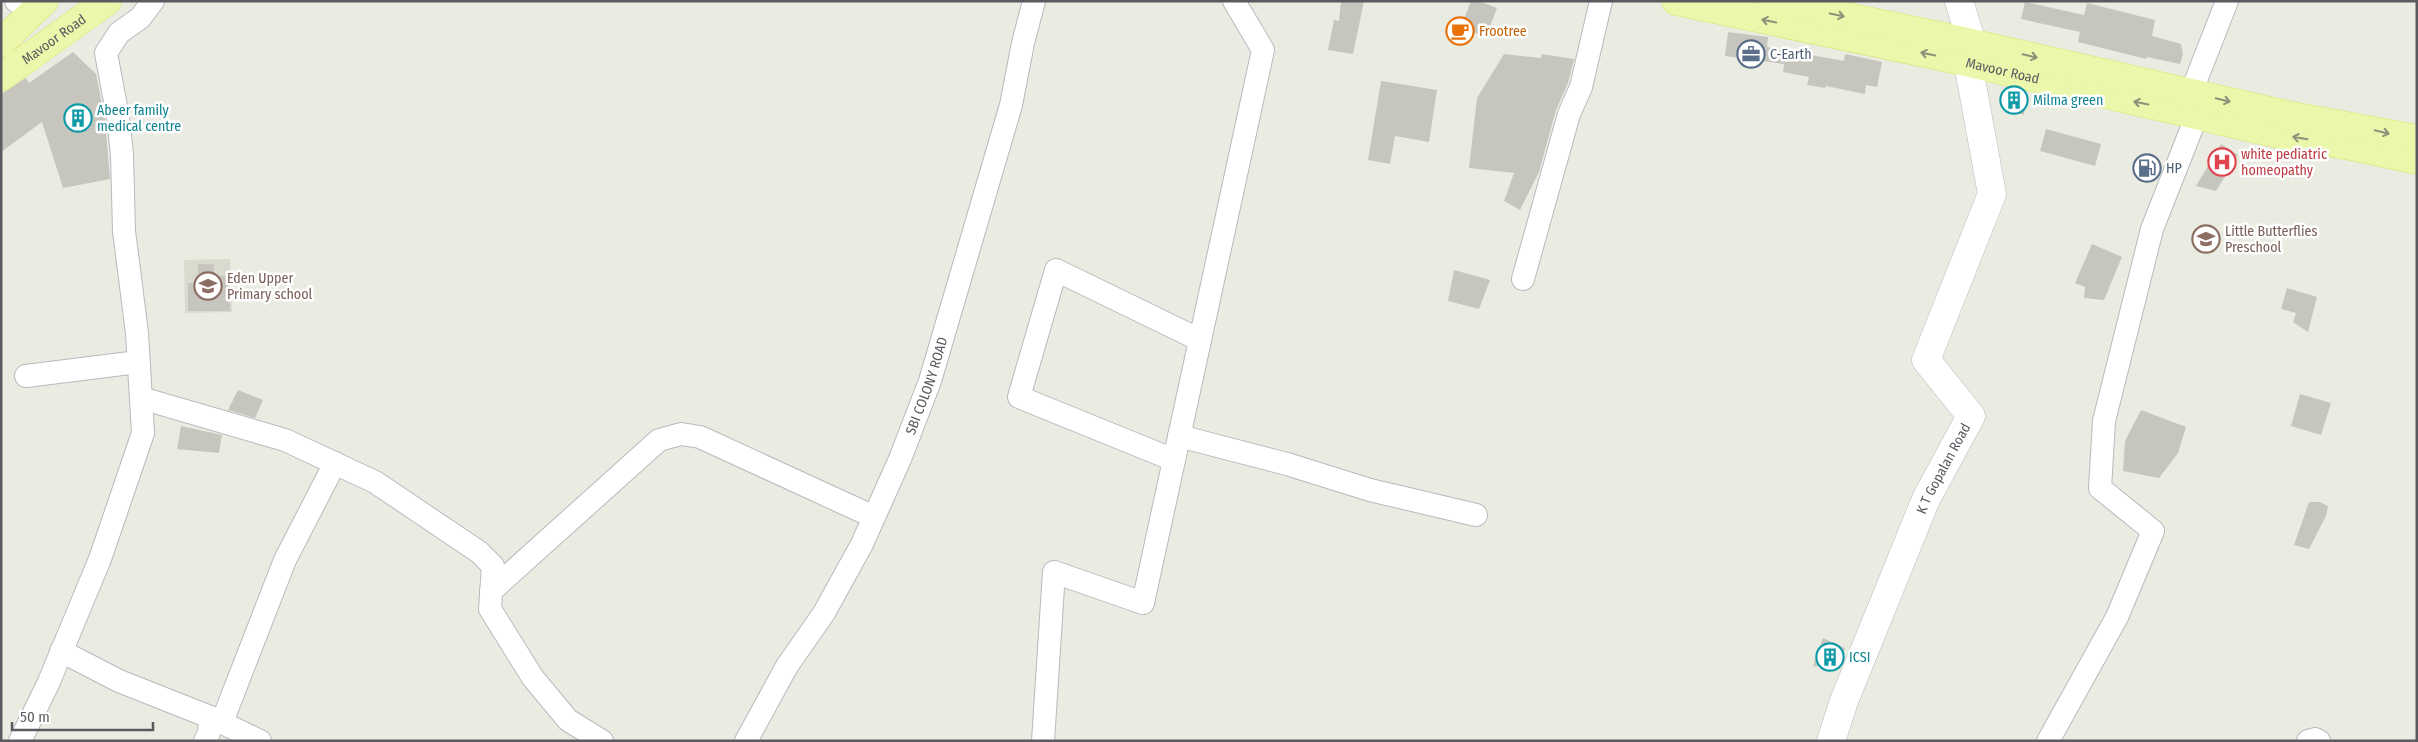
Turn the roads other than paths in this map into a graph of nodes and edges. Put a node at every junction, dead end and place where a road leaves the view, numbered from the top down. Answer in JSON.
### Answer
{"nodes":[{"id":1,"x":107,"y":1,"type":"edge"},
{"id":2,"x":153,"y":1,"type":"edge"},
{"id":3,"x":1034,"y":1,"type":"edge"},
{"id":4,"x":1234,"y":1,"type":"edge"},
{"id":5,"x":1601,"y":1,"type":"edge"},
{"id":6,"x":1676,"y":1,"type":"edge"},
{"id":7,"x":1772,"y":1,"type":"edge"},
{"id":8,"x":1959,"y":1,"type":"edge"},
{"id":9,"x":2227,"y":1,"type":"edge"},
{"id":10,"x":31,"y":5,"type":"edge"},
{"id":11,"x":1,"y":43,"type":"edge"},
{"id":12,"x":1981,"y":53,"type":"junction"},
{"id":13,"x":1,"y":77,"type":"edge"},
{"id":14,"x":2191,"y":107,"type":"junction"},
{"id":15,"x":2417,"y":139,"type":"edge"},
{"id":16,"x":2417,"y":160,"type":"edge"},
{"id":17,"x":1523,"y":279,"type":"dead end"},
{"id":18,"x":1200,"y":340,"type":"junction"},
{"id":19,"x":138,"y":362,"type":"junction"},
{"id":20,"x":26,"y":376,"type":"dead end"},
{"id":21,"x":141,"y":398,"type":"junction"},
{"id":22,"x":1179,"y":436,"type":"junction"},
{"id":23,"x":1174,"y":460,"type":"junction"},
{"id":24,"x":335,"y":463,"type":"junction"},
{"id":25,"x":1476,"y":515,"type":"dead end"},
{"id":26,"x":874,"y":517,"type":"junction"},
{"id":27,"x":491,"y":591,"type":"junction"},
{"id":28,"x":60,"y":651,"type":"junction"},
{"id":29,"x":216,"y":720,"type":"junction"},
{"id":30,"x":20,"y":741,"type":"edge"},
{"id":31,"x":205,"y":741,"type":"edge"},
{"id":32,"x":260,"y":741,"type":"edge"},
{"id":33,"x":602,"y":741,"type":"edge"},
{"id":34,"x":746,"y":741,"type":"edge"},
{"id":35,"x":1043,"y":741,"type":"edge"},
{"id":36,"x":1831,"y":741,"type":"edge"},
{"id":37,"x":2048,"y":741,"type":"edge"},
{"id":38,"x":2308,"y":741,"type":"edge"},
{"id":39,"x":2319,"y":741,"type":"edge"}],
"edges":[{"from":1,"to":13,"type":"main road","name":"Mavoor Road"},
{"from":2,"to":19,"type":"street"},
{"from":3,"to":26,"type":"street","name":"SBI COLONY ROAD"},
{"from":4,"to":18,"type":"street"},
{"from":5,"to":17,"type":"street"},
{"from":12,"to":6,"type":"main road","name":"Mavoor Road","one_way":true},
{"from":7,"to":12,"type":"main road","name":"Mavoor Road","one_way":true},
{"from":8,"to":12,"type":"street"},
{"from":9,"to":14,"type":"street"},
{"from":10,"to":11,"type":"main road","name":"Mavoor Road"},
{"from":12,"to":14,"type":"main road","name":"Mavoor Road"},
{"from":12,"to":36,"type":"street","name":"K T Gopalan Road"},
{"from":14,"to":15,"type":"main road","name":"Mavoor Road","one_way":true},
{"from":16,"to":14,"type":"main road","name":"Mavoor Road","one_way":true},
{"from":14,"to":37,"type":"street"},
{"from":18,"to":22,"type":"street"},
{"from":18,"to":23,"type":"street"},
{"from":19,"to":20,"type":"street"},
{"from":19,"to":21,"type":"street"},
{"from":21,"to":24,"type":"street"},
{"from":21,"to":28,"type":"street"},
{"from":22,"to":23,"type":"street"},
{"from":22,"to":25,"type":"street"},
{"from":23,"to":35,"type":"street"},
{"from":24,"to":27,"type":"street"},
{"from":24,"to":29,"type":"street"},
{"from":26,"to":27,"type":"street"},
{"from":26,"to":34,"type":"street","name":"SBI COLONY ROAD"},
{"from":27,"to":33,"type":"street"},
{"from":28,"to":29,"type":"street"},
{"from":28,"to":30,"type":"street"},
{"from":29,"to":31,"type":"street"},
{"from":29,"to":32,"type":"street"},
{"from":38,"to":39,"type":"street"}]}
